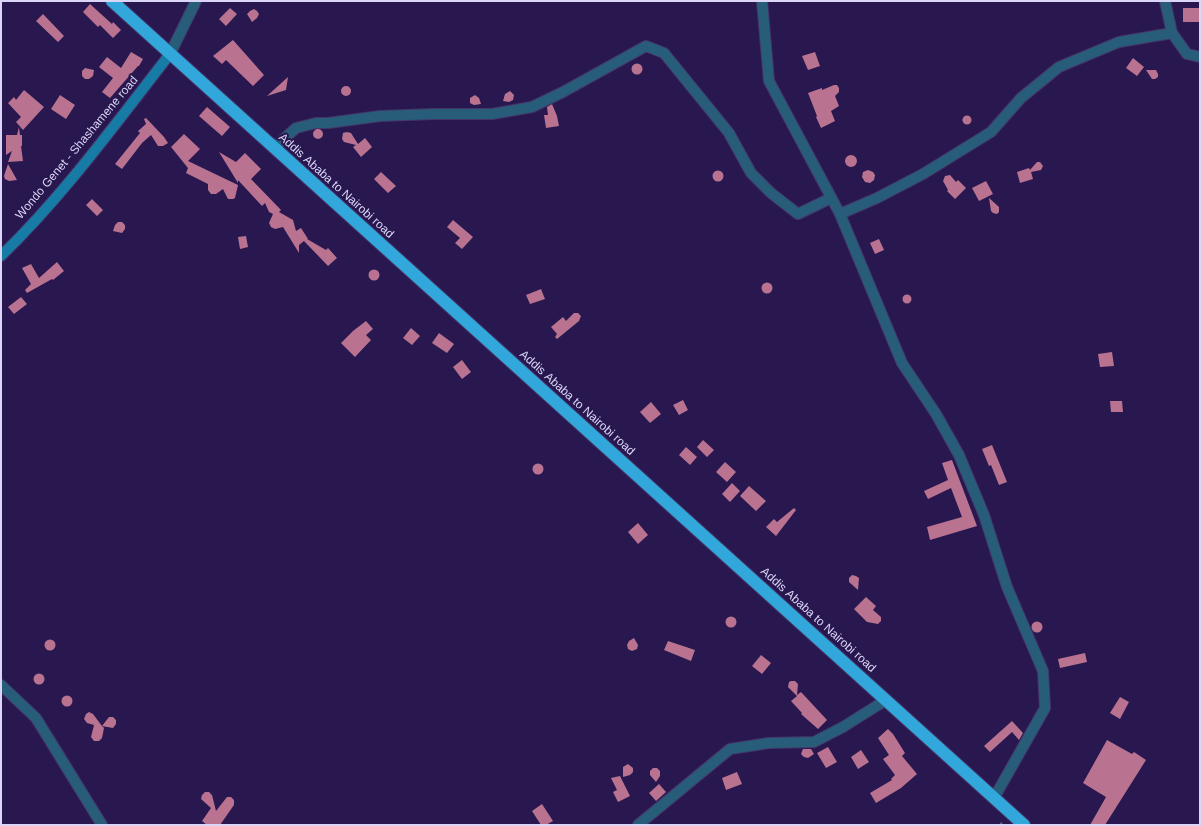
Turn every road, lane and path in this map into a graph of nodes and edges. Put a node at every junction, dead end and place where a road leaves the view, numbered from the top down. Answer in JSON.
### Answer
{"nodes":[{"id":1,"x":112,"y":1,"type":"edge"},
{"id":2,"x":196,"y":1,"type":"edge"},
{"id":3,"x":762,"y":1,"type":"edge"},
{"id":4,"x":1165,"y":1,"type":"edge"},
{"id":5,"x":1172,"y":33,"type":"junction"},
{"id":6,"x":170,"y":54,"type":"junction"},
{"id":7,"x":1200,"y":57,"type":"edge"},
{"id":8,"x":274,"y":148,"type":"junction"},
{"id":9,"x":831,"y":198,"type":"junction"},
{"id":10,"x":840,"y":214,"type":"junction"},
{"id":11,"x":1,"y":256,"type":"edge"},
{"id":12,"x":1,"y":685,"type":"edge"},
{"id":13,"x":886,"y":700,"type":"junction"},
{"id":14,"x":994,"y":798,"type":"junction"},
{"id":15,"x":102,"y":825,"type":"edge"},
{"id":16,"x":638,"y":825,"type":"edge"},
{"id":17,"x":1024,"y":825,"type":"edge"}],
"edges":[{"from":1,"to":6,"type":"highway","name":"Addis Ababa to Nairobi road"},
{"from":2,"to":6,"type":"street"},
{"from":3,"to":9,"type":"street"},
{"from":4,"to":5,"type":"street"},
{"from":5,"to":7,"type":"street"},
{"from":5,"to":10,"type":"street"},
{"from":6,"to":8,"type":"highway","name":"Addis Ababa to Nairobi road"},
{"from":6,"to":11,"type":"main road","name":"Wondo Genet - Shashamene road"},
{"from":8,"to":9,"type":"street"},
{"from":8,"to":13,"type":"highway","name":"Addis Ababa to Nairobi road"},
{"from":9,"to":10,"type":"street"},
{"from":10,"to":14,"type":"street"},
{"from":12,"to":15,"type":"street"},
{"from":13,"to":14,"type":"highway","name":"Addis Ababa to Nairobi road"},
{"from":13,"to":16,"type":"street"},
{"from":14,"to":17,"type":"highway","name":"Addis Ababa to Nairobi road"}]}
